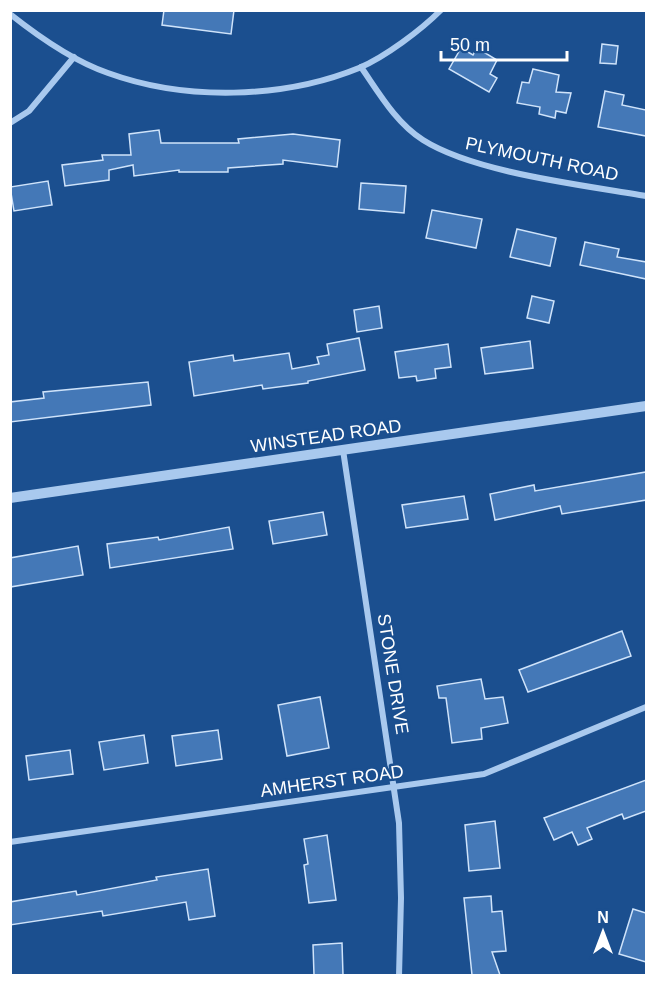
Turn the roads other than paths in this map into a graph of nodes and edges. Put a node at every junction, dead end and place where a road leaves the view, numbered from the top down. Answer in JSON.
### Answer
{"nodes":[{"id":1,"x":441,"y":10,"type":"edge"},
{"id":2,"x":10,"y":14,"type":"edge"},
{"id":3,"x":74,"y":57,"type":"junction"},
{"id":4,"x":361,"y":67,"type":"junction"},
{"id":5,"x":10,"y":123,"type":"edge"},
{"id":6,"x":646,"y":196,"type":"edge"},
{"id":7,"x":646,"y":406,"type":"edge"},
{"id":8,"x":343,"y":450,"type":"junction"},
{"id":9,"x":10,"y":498,"type":"edge"},
{"id":10,"x":646,"y":707,"type":"edge"},
{"id":11,"x":395,"y":787,"type":"junction"},
{"id":12,"x":10,"y":843,"type":"edge"},
{"id":13,"x":399,"y":975,"type":"edge"}],
"edges":[{"from":1,"to":4,"type":"street"},
{"from":2,"to":3,"type":"street"},
{"from":3,"to":4,"type":"street"},
{"from":3,"to":5,"type":"street"},
{"from":4,"to":6,"type":"street","name":"PLYMOUTH ROAD"},
{"from":7,"to":8,"type":"street","name":"WINSTEAD ROAD"},
{"from":8,"to":9,"type":"street","name":"WINSTEAD ROAD"},
{"from":8,"to":11,"type":"street","name":"STONE DRIVE"},
{"from":10,"to":11,"type":"street","name":"AMHERST ROAD"},
{"from":11,"to":12,"type":"street","name":"AMHERST ROAD"},
{"from":11,"to":13,"type":"street","name":"STONE DRIVE"}]}
